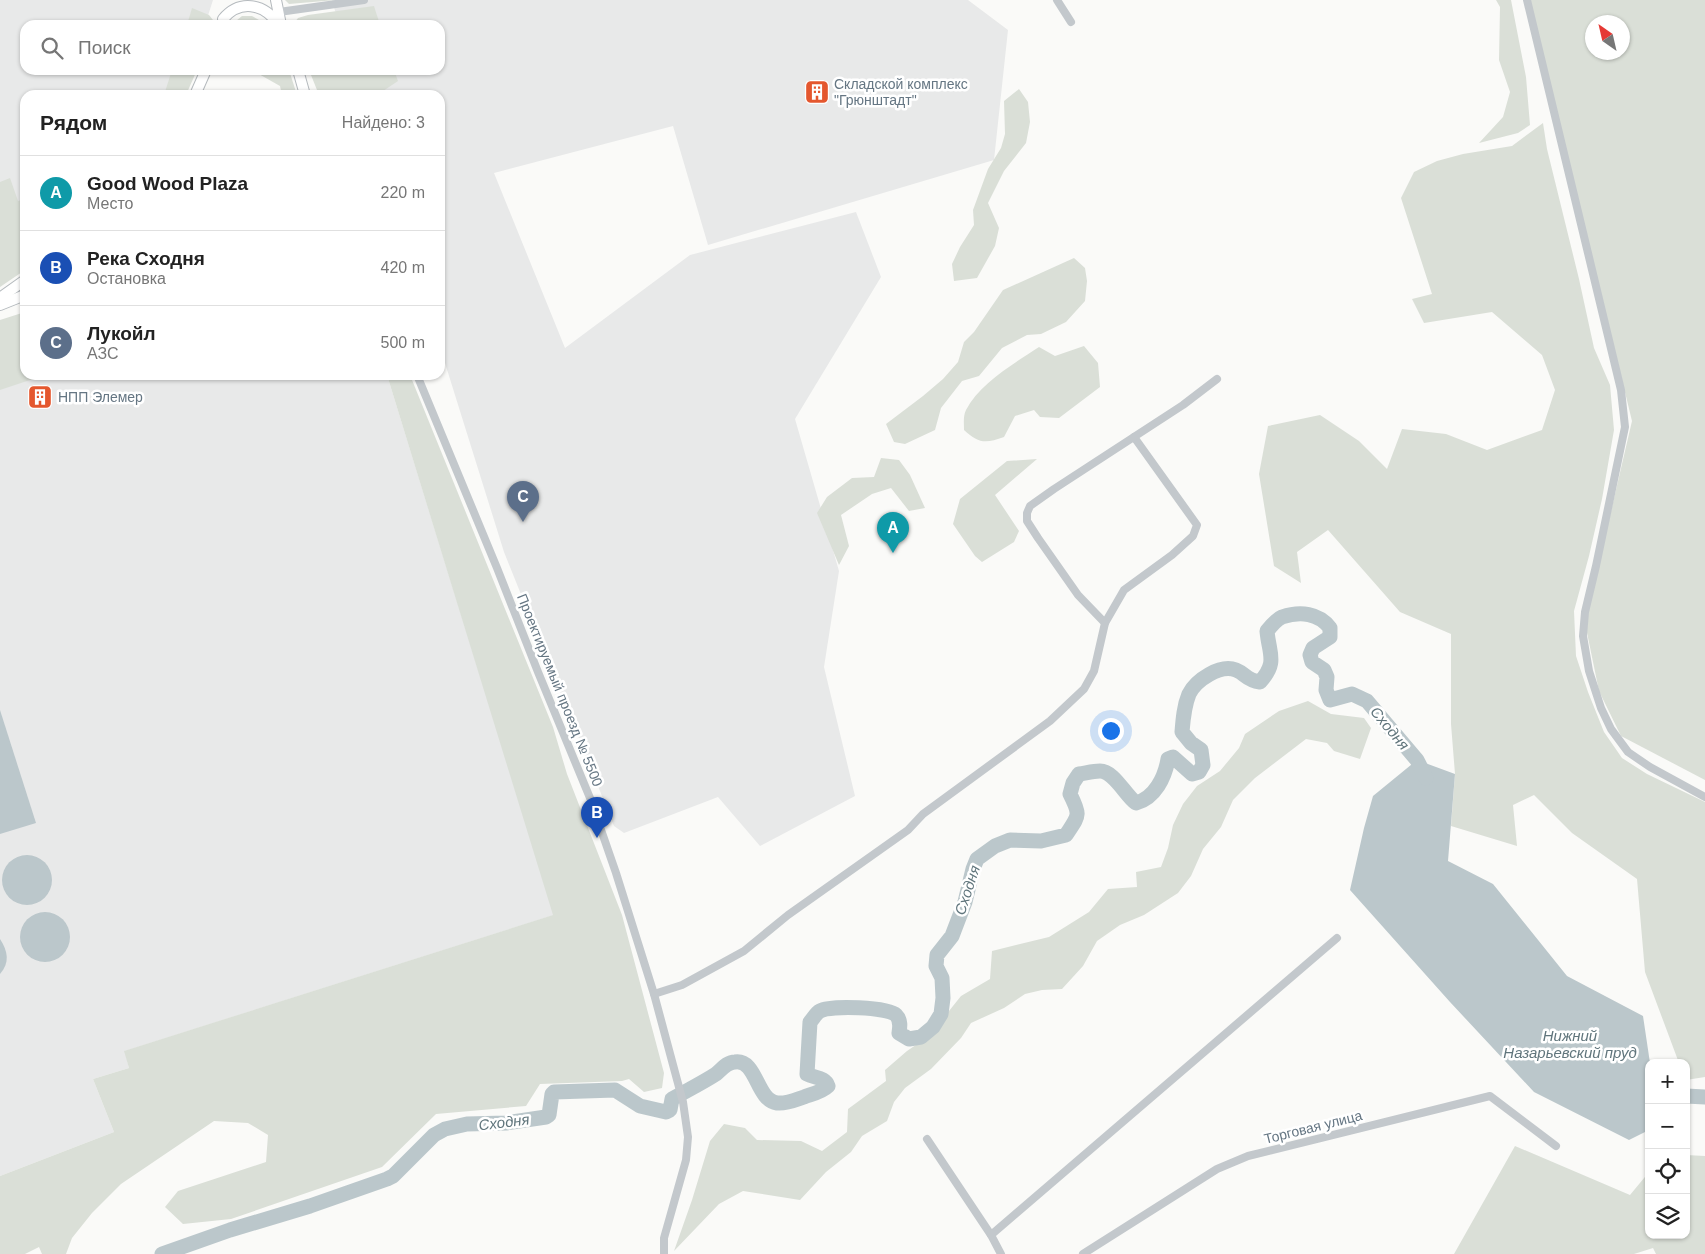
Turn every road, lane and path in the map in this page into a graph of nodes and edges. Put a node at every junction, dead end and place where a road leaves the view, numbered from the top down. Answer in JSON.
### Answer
{"nodes":[{"id":1,"x":228,"y":0,"type":"edge"},
{"id":2,"x":276,"y":0,"type":"edge"},
{"id":3,"x":364,"y":0,"type":"edge"},
{"id":4,"x":1057,"y":0,"type":"edge"},
{"id":5,"x":1527,"y":0,"type":"edge"},
{"id":6,"x":279,"y":12,"type":"junction"},
{"id":7,"x":223,"y":20,"type":"edge"},
{"id":8,"x":223,"y":20,"type":"edge"},
{"id":9,"x":276,"y":20,"type":"edge"},
{"id":10,"x":280,"y":20,"type":"edge"},
{"id":11,"x":1071,"y":22,"type":"dead end"},
{"id":12,"x":204,"y":75,"type":"edge"},
{"id":13,"x":299,"y":75,"type":"edge"},
{"id":14,"x":197,"y":90,"type":"edge"},
{"id":15,"x":304,"y":90,"type":"edge"},
{"id":16,"x":20,"y":284,"type":"edge"},
{"id":17,"x":20,"y":297,"type":"edge"},
{"id":18,"x":0,"y":298,"type":"edge"},
{"id":19,"x":0,"y":305,"type":"edge"},
{"id":20,"x":1217,"y":379,"type":"dead end"},
{"id":21,"x":419,"y":380,"type":"edge"},
{"id":22,"x":1134,"y":437,"type":"junction"},
{"id":23,"x":1105,"y":623,"type":"junction"},
{"id":24,"x":1705,"y":797,"type":"edge"},
{"id":25,"x":1337,"y":938,"type":"dead end"},
{"id":26,"x":654,"y":994,"type":"junction"},
{"id":27,"x":927,"y":1140,"type":"dead end"},
{"id":28,"x":1556,"y":1146,"type":"dead end"},
{"id":29,"x":990,"y":1235,"type":"junction"},
{"id":30,"x":664,"y":1254,"type":"edge"},
{"id":31,"x":1001,"y":1254,"type":"edge"},
{"id":32,"x":1083,"y":1254,"type":"edge"}],
"edges":[{"from":1,"to":7,"type":"main road"},
{"from":2,"to":6,"type":"main road"},
{"from":3,"to":6,"type":"street"},
{"from":4,"to":11,"type":"street"},
{"from":5,"to":24,"type":"street"},
{"from":6,"to":10,"type":"main road"},
{"from":8,"to":9,"type":"main road"},
{"from":12,"to":14,"type":"main road"},
{"from":13,"to":15,"type":"main road"},
{"from":16,"to":18,"type":"main road"},
{"from":17,"to":19,"type":"main road"},
{"from":20,"to":22,"type":"street"},
{"from":21,"to":26,"type":"street","name":"Проектируемый проезд № 5500"},
{"from":22,"to":23,"type":"street"},
{"from":22,"to":23,"type":"street"},
{"from":23,"to":26,"type":"street"},
{"from":25,"to":29,"type":"street"},
{"from":26,"to":30,"type":"street","name":"Проектируемый проезд № 5500"},
{"from":27,"to":29,"type":"street"},
{"from":28,"to":32,"type":"street","name":"Торговая улица"},
{"from":29,"to":31,"type":"street"}]}
